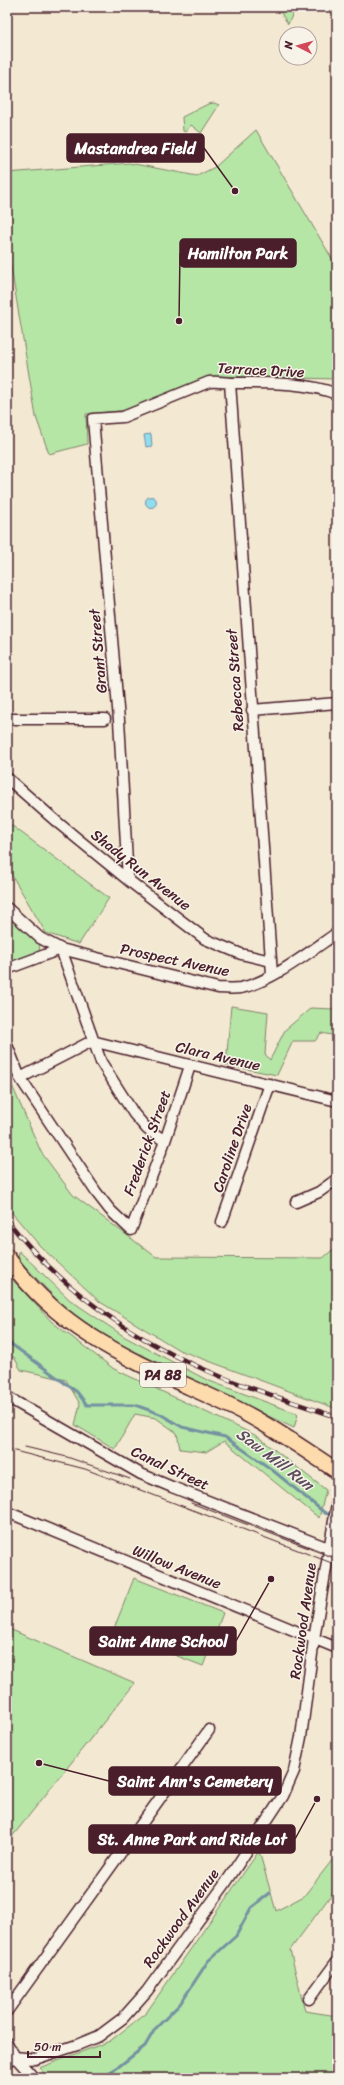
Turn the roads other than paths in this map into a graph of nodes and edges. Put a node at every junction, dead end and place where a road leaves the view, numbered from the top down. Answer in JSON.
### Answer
{"nodes":[{"id":1,"x":230,"y":382,"type":"junction"},
{"id":2,"x":337,"y":394,"type":"edge"},
{"id":3,"x":93,"y":419,"type":"joint"},
{"id":4,"x":337,"y":703,"type":"edge"},
{"id":5,"x":252,"y":710,"type":"junction"},
{"id":6,"x":7,"y":719,"type":"edge"},
{"id":7,"x":105,"y":719,"type":"dead end"},
{"id":8,"x":7,"y":778,"type":"edge"},
{"id":9,"x":128,"y":880,"type":"junction"},
{"id":10,"x":7,"y":908,"type":"edge"},
{"id":11,"x":337,"y":933,"type":"edge"},
{"id":12,"x":61,"y":949,"type":"junction"},
{"id":13,"x":271,"y":961,"type":"junction"},
{"id":14,"x":7,"y":969,"type":"edge"},
{"id":15,"x":272,"y":974,"type":"junction"},
{"id":16,"x":92,"y":1041,"type":"junction"},
{"id":17,"x":7,"y":1045,"type":"edge"},
{"id":18,"x":190,"y":1066,"type":"junction"},
{"id":19,"x":20,"y":1078,"type":"junction"},
{"id":20,"x":270,"y":1084,"type":"junction"},
{"id":21,"x":337,"y":1101,"type":"edge"},
{"id":22,"x":165,"y":1141,"type":"junction"},
{"id":23,"x":337,"y":1178,"type":"edge"},
{"id":24,"x":296,"y":1202,"type":"dead end"},
{"id":25,"x":222,"y":1222,"type":"dead end"},
{"id":26,"x":7,"y":1256,"type":"edge"},
{"id":27,"x":7,"y":1397,"type":"edge"},
{"id":28,"x":337,"y":1471,"type":"edge"},
{"id":29,"x":337,"y":1503,"type":"edge"},
{"id":30,"x":7,"y":1512,"type":"edge"},
{"id":31,"x":328,"y":1548,"type":"junction"},
{"id":32,"x":314,"y":1639,"type":"junction"},
{"id":33,"x":337,"y":1648,"type":"edge"},
{"id":34,"x":210,"y":1730,"type":"dead end"},
{"id":35,"x":337,"y":1961,"type":"edge"},
{"id":36,"x":309,"y":1999,"type":"dead end"},
{"id":37,"x":7,"y":2011,"type":"edge"},
{"id":38,"x":7,"y":2043,"type":"edge"},
{"id":39,"x":11,"y":2059,"type":"edge"},
{"id":40,"x":34,"y":2078,"type":"edge"}],
"edges":[{"from":1,"to":2,"type":"street","name":"Terrace Drive"},
{"from":1,"to":3,"type":"street","name":"Terrace Drive"},
{"from":1,"to":5,"type":"street","name":"Rebecca Street"},
{"from":3,"to":9,"type":"street","name":"Grant Street"},
{"from":4,"to":5,"type":"street"},
{"from":5,"to":13,"type":"street","name":"Rebecca Street"},
{"from":6,"to":7,"type":"street"},
{"from":8,"to":9,"type":"street","name":"Shady Run Avenue"},
{"from":9,"to":13,"type":"street","name":"Shady Run Avenue"},
{"from":10,"to":12,"type":"street","name":"Prospect Avenue"},
{"from":11,"to":15,"type":"street","name":"Prospect Avenue"},
{"from":12,"to":14,"type":"street"},
{"from":12,"to":15,"type":"street","name":"Prospect Avenue"},
{"from":12,"to":16,"type":"street"},
{"from":13,"to":15,"type":"street","name":"Rebecca Street"},
{"from":16,"to":18,"type":"street","name":"Clara Avenue"},
{"from":16,"to":19,"type":"street"},
{"from":16,"to":22,"type":"street"},
{"from":17,"to":19,"type":"street"},
{"from":18,"to":20,"type":"street","name":"Clara Avenue"},
{"from":18,"to":22,"type":"street","name":"Frederick Street"},
{"from":19,"to":22,"type":"street","name":"Frederick Street"},
{"from":20,"to":21,"type":"street","name":"Clara Avenue"},
{"from":20,"to":25,"type":"street","name":"Caroline Drive"},
{"from":23,"to":24,"type":"street"},
{"from":26,"to":28,"type":"main road","number":"PA 88"},
{"from":27,"to":31,"type":"street","name":"Canal Street"},
{"from":29,"to":31,"type":"street","name":"Rockwood Avenue"},
{"from":30,"to":32,"type":"street","name":"Willow Avenue"},
{"from":31,"to":32,"type":"street","name":"Rockwood Avenue"},
{"from":32,"to":33,"type":"street","name":"Willow Avenue"},
{"from":32,"to":39,"type":"street","name":"Rockwood Avenue"},
{"from":34,"to":37,"type":"street"},
{"from":35,"to":36,"type":"street"},
{"from":38,"to":39,"type":"street"},
{"from":39,"to":40,"type":"street"}]}
